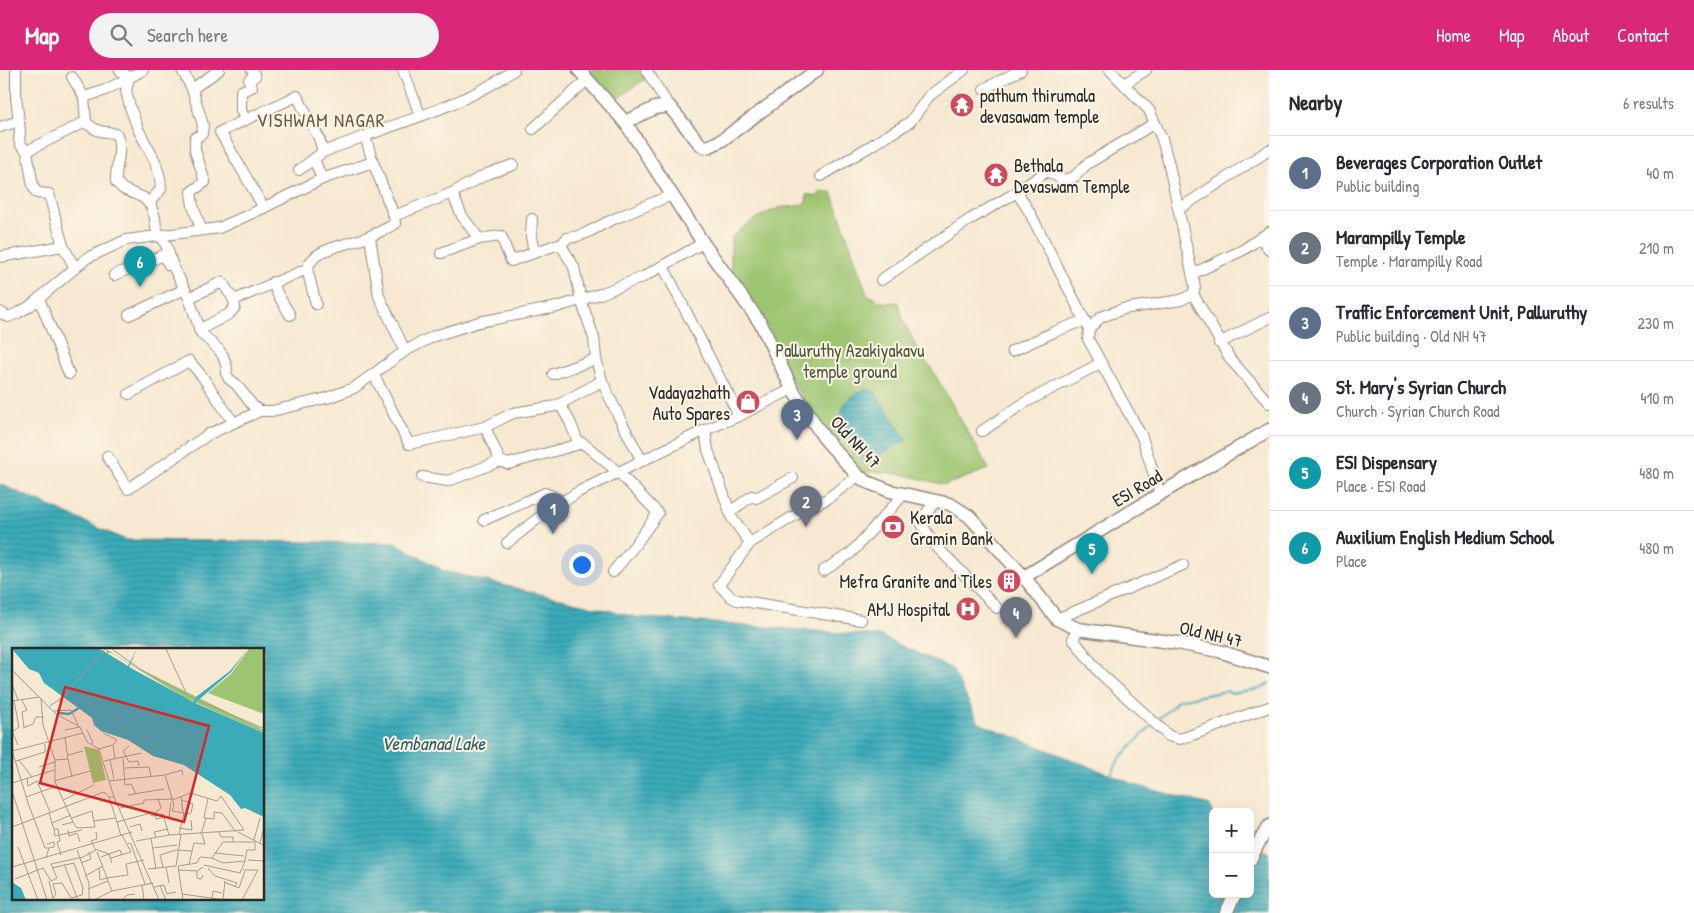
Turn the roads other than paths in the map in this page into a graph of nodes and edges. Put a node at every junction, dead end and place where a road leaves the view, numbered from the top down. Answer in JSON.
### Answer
{"nodes":[{"id":1,"x":16,"y":70,"type":"edge"},
{"id":2,"x":120,"y":70,"type":"edge"},
{"id":3,"x":143,"y":70,"type":"edge"},
{"id":4,"x":182,"y":70,"type":"edge"},
{"id":5,"x":219,"y":70,"type":"edge"},
{"id":6,"x":252,"y":70,"type":"edge"},
{"id":7,"x":403,"y":70,"type":"edge"},
{"id":8,"x":514,"y":70,"type":"edge"},
{"id":9,"x":646,"y":70,"type":"edge"},
{"id":10,"x":816,"y":70,"type":"edge"},
{"id":11,"x":964,"y":70,"type":"edge"},
{"id":12,"x":1022,"y":70,"type":"edge"},
{"id":13,"x":1110,"y":70,"type":"edge"},
{"id":14,"x":1146,"y":70,"type":"edge"},
{"id":15,"x":583,"y":75,"type":"edge"},
{"id":16,"x":72,"y":77,"type":"dead end"},
{"id":17,"x":129,"y":78,"type":"junction"},
{"id":18,"x":1124,"y":84,"type":"junction"},
{"id":19,"x":192,"y":89,"type":"junction"},
{"id":20,"x":984,"y":90,"type":"dead end"},
{"id":21,"x":84,"y":97,"type":"junction"},
{"id":22,"x":669,"y":106,"type":"junction"},
{"id":23,"x":420,"y":115,"type":"junction"},
{"id":24,"x":245,"y":120,"type":"junction"},
{"id":25,"x":19,"y":122,"type":"junction"},
{"id":26,"x":86,"y":122,"type":"junction"},
{"id":27,"x":625,"y":122,"type":"junction"},
{"id":28,"x":1154,"y":123,"type":"junction"},
{"id":29,"x":0,"y":127,"type":"edge"},
{"id":30,"x":533,"y":129,"type":"dead end"},
{"id":31,"x":365,"y":136,"type":"junction"},
{"id":32,"x":1269,"y":150,"type":"edge"},
{"id":33,"x":26,"y":151,"type":"junction"},
{"id":34,"x":323,"y":152,"type":"junction"},
{"id":35,"x":314,"y":159,"type":"junction"},
{"id":36,"x":373,"y":162,"type":"junction"},
{"id":37,"x":513,"y":165,"type":"dead end"},
{"id":38,"x":299,"y":170,"type":"dead end"},
{"id":39,"x":821,"y":176,"type":"dead end"},
{"id":40,"x":322,"y":179,"type":"junction"},
{"id":41,"x":1017,"y":192,"type":"junction"},
{"id":42,"x":452,"y":193,"type":"junction"},
{"id":43,"x":672,"y":196,"type":"junction"},
{"id":44,"x":149,"y":203,"type":"junction"},
{"id":45,"x":264,"y":208,"type":"junction"},
{"id":46,"x":1179,"y":209,"type":"junction"},
{"id":47,"x":394,"y":216,"type":"junction"},
{"id":48,"x":532,"y":218,"type":"dead end"},
{"id":49,"x":201,"y":229,"type":"junction"},
{"id":50,"x":1265,"y":235,"type":"edge"},
{"id":51,"x":161,"y":236,"type":"junction"},
{"id":52,"x":370,"y":237,"type":"junction"},
{"id":53,"x":479,"y":239,"type":"junction"},
{"id":54,"x":703,"y":243,"type":"junction"},
{"id":55,"x":561,"y":245,"type":"junction"},
{"id":56,"x":63,"y":246,"type":"junction"},
{"id":57,"x":1269,"y":250,"type":"edge"},
{"id":58,"x":441,"y":253,"type":"dead end"},
{"id":59,"x":534,"y":254,"type":"junction"},
{"id":60,"x":0,"y":257,"type":"edge"},
{"id":61,"x":663,"y":266,"type":"junction"},
{"id":62,"x":74,"y":268,"type":"junction"},
{"id":63,"x":307,"y":269,"type":"junction"},
{"id":64,"x":114,"y":274,"type":"dead end"},
{"id":65,"x":1192,"y":274,"type":"junction"},
{"id":66,"x":881,"y":280,"type":"dead end"},
{"id":67,"x":273,"y":282,"type":"junction"},
{"id":68,"x":185,"y":293,"type":"junction"},
{"id":69,"x":1193,"y":294,"type":"junction"},
{"id":70,"x":39,"y":298,"type":"junction"},
{"id":71,"x":234,"y":300,"type":"junction"},
{"id":72,"x":581,"y":300,"type":"junction"},
{"id":73,"x":316,"y":304,"type":"dead end"},
{"id":74,"x":0,"y":312,"type":"edge"},
{"id":75,"x":129,"y":315,"type":"dead end"},
{"id":76,"x":290,"y":315,"type":"dead end"},
{"id":77,"x":1269,"y":318,"type":"edge"},
{"id":78,"x":1087,"y":324,"type":"junction"},
{"id":79,"x":199,"y":330,"type":"junction"},
{"id":80,"x":1219,"y":343,"type":"junction"},
{"id":81,"x":405,"y":351,"type":"junction"},
{"id":82,"x":1012,"y":352,"type":"dead end"},
{"id":83,"x":596,"y":359,"type":"junction"},
{"id":84,"x":1101,"y":362,"type":"junction"},
{"id":85,"x":69,"y":374,"type":"dead end"},
{"id":86,"x":553,"y":374,"type":"dead end"},
{"id":87,"x":374,"y":375,"type":"junction"},
{"id":88,"x":602,"y":380,"type":"junction"},
{"id":89,"x":792,"y":389,"type":"junction"},
{"id":90,"x":129,"y":394,"type":"dead end"},
{"id":91,"x":1269,"y":403,"type":"edge"},
{"id":92,"x":560,"y":404,"type":"junction"},
{"id":93,"x":260,"y":411,"type":"junction"},
{"id":94,"x":739,"y":416,"type":"junction"},
{"id":95,"x":233,"y":422,"type":"junction"},
{"id":96,"x":486,"y":427,"type":"junction"},
{"id":97,"x":705,"y":430,"type":"junction"},
{"id":98,"x":1269,"y":430,"type":"edge"},
{"id":99,"x":982,"y":431,"type":"dead end"},
{"id":100,"x":579,"y":444,"type":"junction"},
{"id":101,"x":107,"y":456,"type":"dead end"},
{"id":102,"x":500,"y":461,"type":"junction"},
{"id":103,"x":642,"y":461,"type":"junction"},
{"id":104,"x":619,"y":473,"type":"junction"},
{"id":105,"x":858,"y":476,"type":"junction"},
{"id":106,"x":422,"y":477,"type":"dead end"},
{"id":107,"x":793,"y":478,"type":"dead end"},
{"id":108,"x":904,"y":494,"type":"junction"},
{"id":109,"x":1160,"y":494,"type":"junction"},
{"id":110,"x":563,"y":501,"type":"junction"},
{"id":111,"x":936,"y":501,"type":"junction"},
{"id":112,"x":730,"y":512,"type":"junction"},
{"id":113,"x":484,"y":520,"type":"dead end"},
{"id":114,"x":507,"y":543,"type":"dead end"},
{"id":115,"x":750,"y":543,"type":"junction"},
{"id":116,"x":1182,"y":565,"type":"dead end"},
{"id":117,"x":823,"y":571,"type":"dead end"},
{"id":118,"x":613,"y":572,"type":"dead end"},
{"id":119,"x":1024,"y":578,"type":"junction"},
{"id":120,"x":997,"y":608,"type":"dead end"},
{"id":121,"x":1057,"y":619,"type":"junction"},
{"id":122,"x":861,"y":620,"type":"dead end"},
{"id":123,"x":1078,"y":629,"type":"junction"},
{"id":124,"x":1269,"y":667,"type":"edge"},
{"id":125,"x":1269,"y":708,"type":"edge"},
{"id":126,"x":1269,"y":826,"type":"edge"},
{"id":127,"x":1254,"y":853,"type":"edge"},
{"id":128,"x":1233,"y":898,"type":"edge"},
{"id":129,"x":1226,"y":913,"type":"edge"}],
"edges":[{"from":1,"to":25,"type":"street"},
{"from":2,"to":17,"type":"street"},
{"from":3,"to":17,"type":"street"},
{"from":4,"to":19,"type":"street"},
{"from":5,"to":19,"type":"street"},
{"from":6,"to":24,"type":"street"},
{"from":7,"to":23,"type":"street"},
{"from":8,"to":23,"type":"street"},
{"from":9,"to":22,"type":"street"},
{"from":10,"to":22,"type":"main road"},
{"from":11,"to":39,"type":"street"},
{"from":12,"to":20,"type":"street"},
{"from":13,"to":18,"type":"street"},
{"from":14,"to":18,"type":"street"},
{"from":15,"to":27,"type":"main road","name":"Old NH 47"},
{"from":15,"to":30,"type":"street"},
{"from":16,"to":21,"type":"street"},
{"from":17,"to":21,"type":"street"},
{"from":17,"to":44,"type":"street"},
{"from":18,"to":28,"type":"street"},
{"from":19,"to":49,"type":"street"},
{"from":21,"to":26,"type":"street"},
{"from":22,"to":27,"type":"main road"},
{"from":23,"to":31,"type":"street"},
{"from":24,"to":34,"type":"street"},
{"from":24,"to":45,"type":"street"},
{"from":25,"to":29,"type":"street"},
{"from":25,"to":33,"type":"street"},
{"from":26,"to":33,"type":"street"},
{"from":26,"to":44,"type":"street"},
{"from":27,"to":43,"type":"main road","name":"Old NH 47"},
{"from":28,"to":41,"type":"street"},
{"from":28,"to":46,"type":"street"},
{"from":31,"to":34,"type":"street"},
{"from":31,"to":36,"type":"street"},
{"from":32,"to":46,"type":"street"},
{"from":33,"to":56,"type":"street"},
{"from":34,"to":35,"type":"street"},
{"from":35,"to":38,"type":"street"},
{"from":35,"to":40,"type":"street"},
{"from":36,"to":40,"type":"street"},
{"from":36,"to":47,"type":"street"},
{"from":37,"to":42,"type":"street"},
{"from":40,"to":45,"type":"street"},
{"from":41,"to":66,"type":"street"},
{"from":41,"to":78,"type":"street"},
{"from":42,"to":47,"type":"street"},
{"from":42,"to":53,"type":"street"},
{"from":43,"to":54,"type":"main road","name":"Old NH 47"},
{"from":43,"to":55,"type":"street"},
{"from":44,"to":51,"type":"street"},
{"from":45,"to":49,"type":"street"},
{"from":46,"to":65,"type":"street"},
{"from":47,"to":52,"type":"street"},
{"from":48,"to":59,"type":"street"},
{"from":49,"to":51,"type":"street"},
{"from":50,"to":57,"type":"street"},
{"from":50,"to":65,"type":"street"},
{"from":51,"to":62,"type":"street"},
{"from":51,"to":68,"type":"street"},
{"from":52,"to":63,"type":"street"},
{"from":52,"to":81,"type":"street"},
{"from":53,"to":58,"type":"street"},
{"from":53,"to":59,"type":"street"},
{"from":54,"to":61,"type":"street"},
{"from":54,"to":89,"type":"main road","name":"Old NH 47"},
{"from":55,"to":59,"type":"street"},
{"from":55,"to":72,"type":"street"},
{"from":56,"to":60,"type":"street"},
{"from":56,"to":62,"type":"street"},
{"from":61,"to":72,"type":"street"},
{"from":61,"to":94,"type":"street"},
{"from":62,"to":70,"type":"street"},
{"from":63,"to":67,"type":"street"},
{"from":63,"to":73,"type":"street"},
{"from":64,"to":68,"type":"street"},
{"from":65,"to":69,"type":"street"},
{"from":67,"to":71,"type":"street"},
{"from":67,"to":76,"type":"street"},
{"from":68,"to":71,"type":"street"},
{"from":68,"to":75,"type":"street"},
{"from":68,"to":79,"type":"street"},
{"from":69,"to":78,"type":"street"},
{"from":69,"to":80,"type":"street"},
{"from":70,"to":74,"type":"street"},
{"from":70,"to":85,"type":"street"},
{"from":71,"to":79,"type":"street"},
{"from":72,"to":81,"type":"street"},
{"from":72,"to":83,"type":"street"},
{"from":77,"to":80,"type":"street"},
{"from":78,"to":82,"type":"street"},
{"from":78,"to":84,"type":"street"},
{"from":79,"to":93,"type":"street"},
{"from":80,"to":91,"type":"street"},
{"from":81,"to":87,"type":"street"},
{"from":83,"to":86,"type":"street"},
{"from":83,"to":88,"type":"street"},
{"from":84,"to":99,"type":"street"},
{"from":84,"to":109,"type":"street"},
{"from":87,"to":93,"type":"street"},
{"from":87,"to":96,"type":"street"},
{"from":88,"to":92,"type":"street"},
{"from":88,"to":103,"type":"street"},
{"from":89,"to":94,"type":"street"},
{"from":89,"to":105,"type":"main road","name":"Old NH 47"},
{"from":90,"to":95,"type":"street"},
{"from":92,"to":96,"type":"street"},
{"from":92,"to":100,"type":"street"},
{"from":93,"to":95,"type":"street"},
{"from":94,"to":97,"type":"street"},
{"from":95,"to":101,"type":"street"},
{"from":96,"to":102,"type":"street"},
{"from":97,"to":103,"type":"street"},
{"from":97,"to":112,"type":"street"},
{"from":98,"to":109,"type":"main road","name":"ESI Road"},
{"from":100,"to":102,"type":"street"},
{"from":100,"to":104,"type":"street"},
{"from":102,"to":106,"type":"street"},
{"from":103,"to":104,"type":"street"},
{"from":104,"to":110,"type":"street"},
{"from":104,"to":118,"type":"street"},
{"from":105,"to":108,"type":"main road","name":"Old NH 47"},
{"from":105,"to":115,"type":"street"},
{"from":107,"to":112,"type":"street"},
{"from":108,"to":111,"type":"main road","name":"Old NH 47"},
{"from":108,"to":117,"type":"street"},
{"from":109,"to":119,"type":"main road","name":"ESI Road"},
{"from":110,"to":113,"type":"street"},
{"from":110,"to":114,"type":"street"},
{"from":111,"to":119,"type":"main road","name":"Old NH 47"},
{"from":111,"to":120,"type":"street"},
{"from":112,"to":115,"type":"street"},
{"from":115,"to":122,"type":"street"},
{"from":116,"to":121,"type":"street"},
{"from":119,"to":121,"type":"main road","name":"Old NH 47"},
{"from":121,"to":123,"type":"main road","name":"Old NH 47"},
{"from":123,"to":124,"type":"main road","name":"Old NH 47"},
{"from":123,"to":125,"type":"street"},
{"from":126,"to":127,"type":"main road"},
{"from":128,"to":129,"type":"main road"}]}
